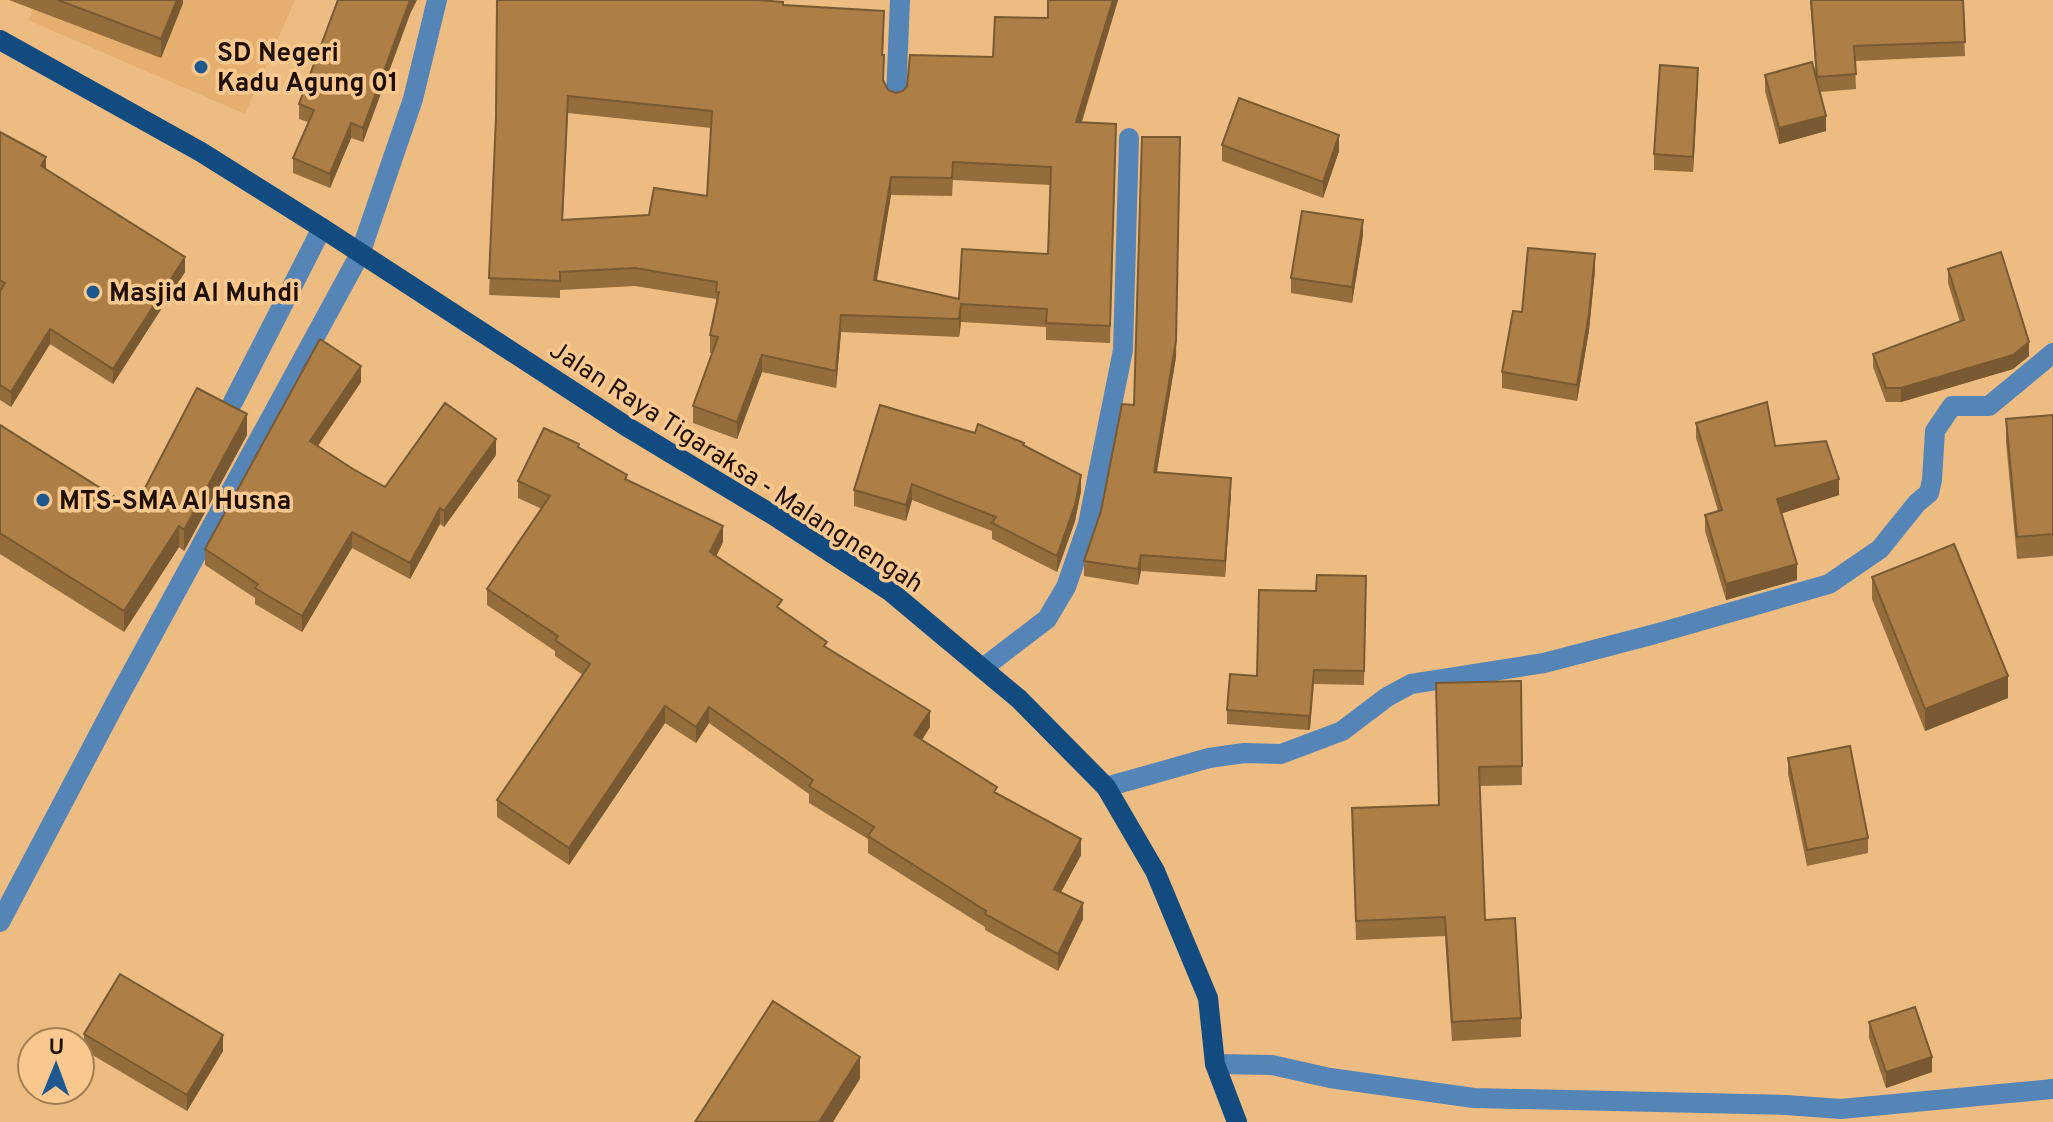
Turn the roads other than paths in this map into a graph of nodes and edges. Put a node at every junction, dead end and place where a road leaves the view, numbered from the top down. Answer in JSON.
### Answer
{"nodes":[{"id":1,"x":437,"y":0,"type":"edge"},
{"id":2,"x":900,"y":0,"type":"edge"},
{"id":3,"x":0,"y":40,"type":"edge"},
{"id":4,"x":896,"y":97,"type":"edge"},
{"id":5,"x":1129,"y":138,"type":"dead end"},
{"id":6,"x":322,"y":228,"type":"junction"},
{"id":7,"x":360,"y":254,"type":"junction"},
{"id":8,"x":2053,"y":353,"type":"edge"},
{"id":9,"x":233,"y":402,"type":"dead end"},
{"id":10,"x":983,"y":668,"type":"junction"},
{"id":11,"x":1106,"y":787,"type":"junction"},
{"id":12,"x":0,"y":922,"type":"edge"},
{"id":13,"x":1215,"y":1064,"type":"junction"},
{"id":14,"x":2053,"y":1089,"type":"edge"},
{"id":15,"x":1842,"y":1115,"type":"edge"},
{"id":16,"x":1237,"y":1122,"type":"edge"}],
"edges":[{"from":1,"to":7,"type":"street"},
{"from":2,"to":4,"type":"street"},
{"from":3,"to":6,"type":"main road","name":"Jalan Raya Tigaraksa - Malangnengah"},
{"from":5,"to":10,"type":"street"},
{"from":6,"to":7,"type":"main road","name":"Jalan Raya Tigaraksa - Malangnengah"},
{"from":6,"to":9,"type":"street"},
{"from":7,"to":10,"type":"main road","name":"Jalan Raya Tigaraksa - Malangnengah"},
{"from":7,"to":12,"type":"street"},
{"from":8,"to":11,"type":"street"},
{"from":10,"to":11,"type":"main road","name":"Jalan Raya Tigaraksa - Malangnengah"},
{"from":11,"to":13,"type":"main road","name":"Jalan Raya Tigaraksa - Malangnengah"},
{"from":13,"to":15,"type":"street"},
{"from":13,"to":16,"type":"main road","name":"Jalan Raya Tigaraksa - Malangnengah"},
{"from":14,"to":15,"type":"street"}]}
